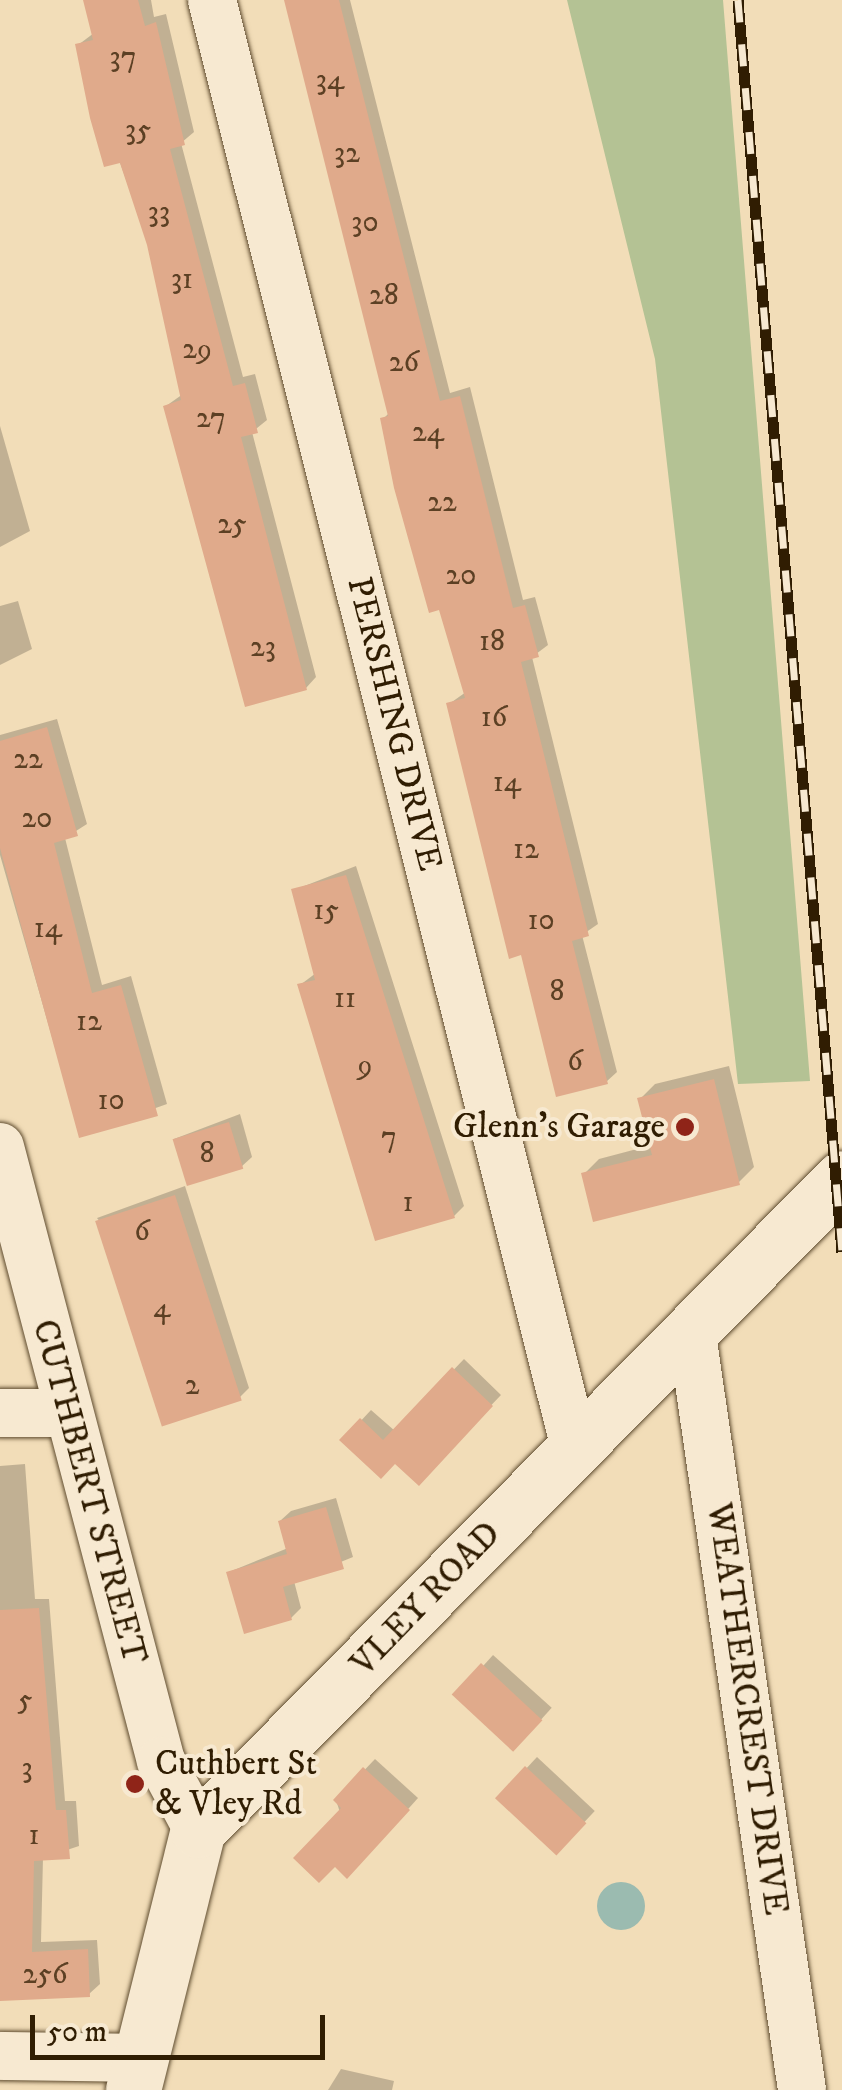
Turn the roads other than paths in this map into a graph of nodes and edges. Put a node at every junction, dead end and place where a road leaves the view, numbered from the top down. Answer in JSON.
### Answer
{"nodes":[{"id":1,"x":212,"y":0,"type":"edge"},
{"id":2,"x":0,"y":1147,"type":"edge"},
{"id":3,"x":842,"y":1178,"type":"edge"},
{"id":4,"x":691,"y":1328,"type":"junction"},
{"id":5,"x":0,"y":1413,"type":"edge"},
{"id":6,"x":67,"y":1413,"type":"junction"},
{"id":7,"x":575,"y":1448,"type":"junction"},
{"id":8,"x":198,"y":1830,"type":"junction"},
{"id":9,"x":0,"y":2056,"type":"edge"},
{"id":10,"x":136,"y":2074,"type":"edge"},
{"id":11,"x":802,"y":2090,"type":"edge"}],
"edges":[{"from":1,"to":7,"type":"street","name":"PERSHING DRIVE"},
{"from":2,"to":6,"type":"street","name":"CUTHBERT STREET"},
{"from":3,"to":4,"type":"street","name":"VLEY ROAD"},
{"from":4,"to":7,"type":"street","name":"VLEY ROAD"},
{"from":4,"to":11,"type":"street","name":"WEATHERCREST DRIVE"},
{"from":5,"to":6,"type":"street"},
{"from":6,"to":8,"type":"street","name":"CUTHBERT STREET"},
{"from":7,"to":8,"type":"street","name":"VLEY ROAD"},
{"from":8,"to":10,"type":"street"},
{"from":9,"to":10,"type":"street"}]}
